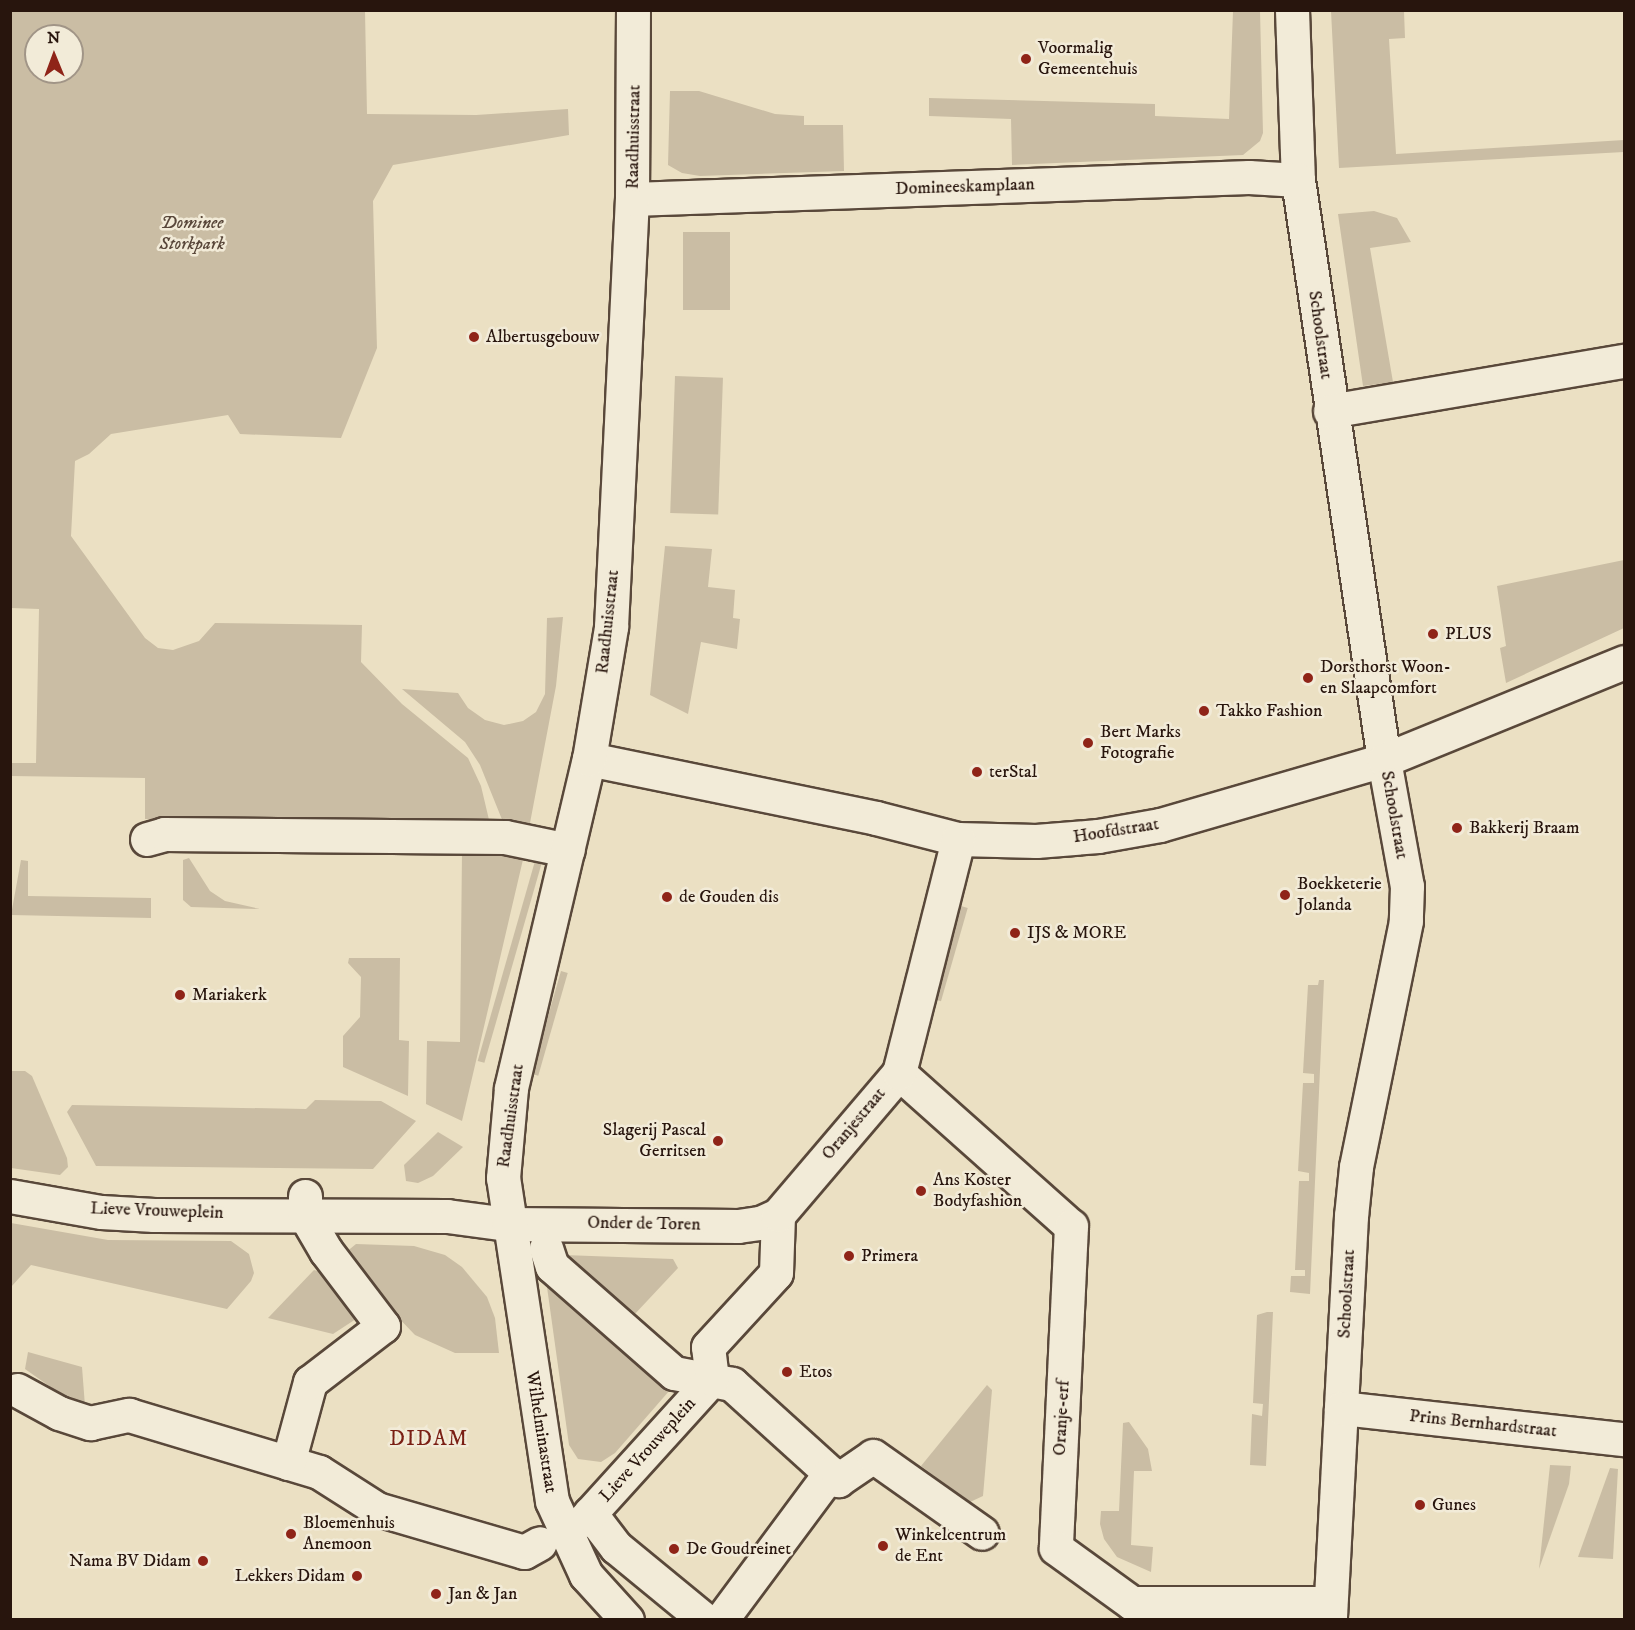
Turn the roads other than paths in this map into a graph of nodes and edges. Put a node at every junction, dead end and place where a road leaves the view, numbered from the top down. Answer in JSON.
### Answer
{"nodes":[{"id":1,"x":633,"y":10,"type":"edge"},
{"id":2,"x":1292,"y":10,"type":"edge"},
{"id":3,"x":1298,"y":180,"type":"junction"},
{"id":4,"x":632,"y":199,"type":"junction"},
{"id":5,"x":1624,"y":361,"type":"edge"},
{"id":6,"x":1330,"y":411,"type":"junction"},
{"id":7,"x":1624,"y":662,"type":"edge"},
{"id":8,"x":589,"y":759,"type":"junction"},
{"id":9,"x":1384,"y":760,"type":"junction"},
{"id":10,"x":147,"y":839,"type":"dead end"},
{"id":11,"x":958,"y":839,"type":"junction"},
{"id":12,"x":568,"y":850,"type":"junction"},
{"id":13,"x":899,"y":1073,"type":"junction"},
{"id":14,"x":10,"y":1196,"type":"edge"},
{"id":15,"x":305,"y":1205,"type":"junction"},
{"id":16,"x":778,"y":1215,"type":"junction"},
{"id":17,"x":508,"y":1224,"type":"junction"},
{"id":18,"x":546,"y":1248,"type":"dead end"},
{"id":19,"x":722,"y":1381,"type":"junction"},
{"id":20,"x":17,"y":1390,"type":"dead end"},
{"id":21,"x":1341,"y":1408,"type":"junction"},
{"id":22,"x":1624,"y":1439,"type":"edge"},
{"id":23,"x":288,"y":1463,"type":"junction"},
{"id":24,"x":830,"y":1473,"type":"junction"},
{"id":25,"x":982,"y":1533,"type":"dead end"},
{"id":26,"x":540,"y":1544,"type":"dead end"},
{"id":27,"x":1330,"y":1611,"type":"edge"},
{"id":28,"x":627,"y":1620,"type":"edge"},
{"id":29,"x":705,"y":1620,"type":"edge"},
{"id":30,"x":721,"y":1620,"type":"edge"}],
"edges":[{"from":1,"to":4,"type":"street","name":"Raadhuisstraat"},
{"from":2,"to":3,"type":"street","name":"Schoolstraat"},
{"from":3,"to":4,"type":"street","name":"Domineeskamplaan"},
{"from":3,"to":6,"type":"street","name":"Schoolstraat"},
{"from":4,"to":8,"type":"street","name":"Raadhuisstraat"},
{"from":5,"to":6,"type":"street"},
{"from":6,"to":9,"type":"street","name":"Schoolstraat"},
{"from":7,"to":9,"type":"street","name":"Hoofdstraat"},
{"from":8,"to":11,"type":"street","name":"Hoofdstraat"},
{"from":8,"to":12,"type":"street","name":"Raadhuisstraat"},
{"from":9,"to":11,"type":"street","name":"Hoofdstraat"},
{"from":9,"to":21,"type":"street","name":"Schoolstraat"},
{"from":10,"to":12,"type":"street"},
{"from":11,"to":13,"type":"street","name":"Oranjestraat"},
{"from":12,"to":17,"type":"street","name":"Raadhuisstraat"},
{"from":13,"to":16,"type":"street","name":"Oranjestraat"},
{"from":13,"to":27,"type":"street","name":"Oranje-erf"},
{"from":14,"to":15,"type":"street","name":"Lieve Vrouweplein"},
{"from":15,"to":17,"type":"street","name":"Lieve Vrouweplein"},
{"from":15,"to":23,"type":"street"},
{"from":16,"to":17,"type":"street","name":"Onder de Toren"},
{"from":16,"to":19,"type":"street"},
{"from":17,"to":28,"type":"street","name":"Wilhelminastraat"},
{"from":18,"to":19,"type":"street","name":"Lieve Vrouweplein"},
{"from":19,"to":24,"type":"street"},
{"from":19,"to":29,"type":"street","name":"Lieve Vrouweplein"},
{"from":20,"to":23,"type":"street"},
{"from":21,"to":22,"type":"street","name":"Prins Bernhardstraat"},
{"from":21,"to":27,"type":"street","name":"Schoolstraat"},
{"from":23,"to":26,"type":"street"},
{"from":24,"to":25,"type":"street"},
{"from":24,"to":30,"type":"street"}]}
